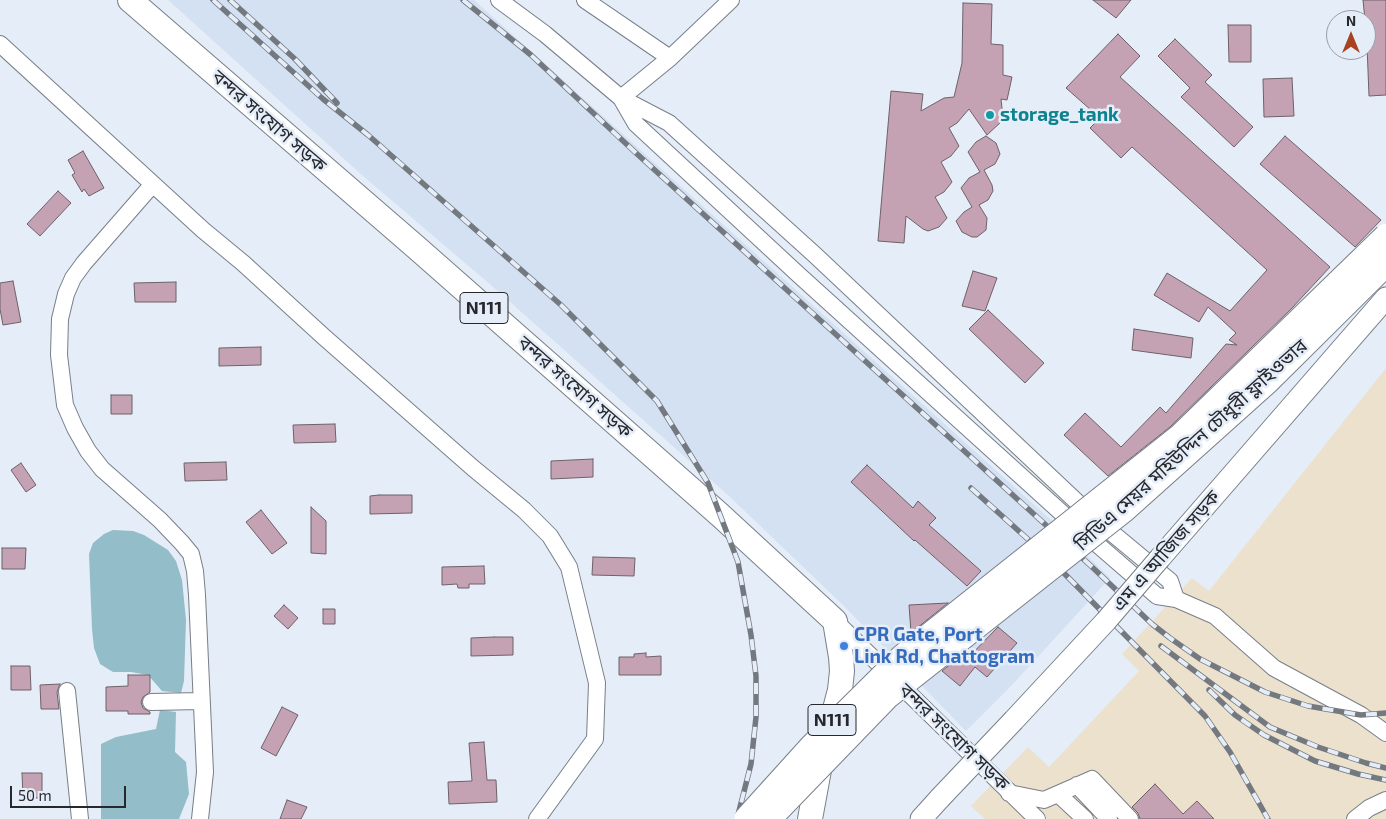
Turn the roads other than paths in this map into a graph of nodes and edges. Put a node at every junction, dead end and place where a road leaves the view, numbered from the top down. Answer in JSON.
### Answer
{"nodes":[{"id":1,"x":130,"y":0,"type":"edge"},
{"id":2,"x":499,"y":0,"type":"edge"},
{"id":3,"x":585,"y":0,"type":"edge"},
{"id":4,"x":731,"y":0,"type":"edge"},
{"id":5,"x":0,"y":44,"type":"edge"},
{"id":6,"x":670,"y":58,"type":"junction"},
{"id":7,"x":621,"y":98,"type":"junction"},
{"id":8,"x":153,"y":184,"type":"junction"},
{"id":9,"x":1386,"y":236,"type":"edge"},
{"id":10,"x":1386,"y":264,"type":"edge"},
{"id":11,"x":1386,"y":298,"type":"edge"},
{"id":12,"x":1176,"y":598,"type":"junction"},
{"id":13,"x":835,"y":620,"type":"junction"},
{"id":14,"x":67,"y":691,"type":"dead end"},
{"id":15,"x":193,"y":701,"type":"junction"},
{"id":16,"x":153,"y":702,"type":"dead end"},
{"id":17,"x":1386,"y":733,"type":"edge"},
{"id":18,"x":1077,"y":785,"type":"junction"},
{"id":19,"x":1009,"y":793,"type":"junction"},
{"id":20,"x":1058,"y":794,"type":"junction"},
{"id":21,"x":1386,"y":800,"type":"edge"},
{"id":22,"x":80,"y":819,"type":"edge"},
{"id":23,"x":200,"y":819,"type":"edge"},
{"id":24,"x":536,"y":819,"type":"edge"},
{"id":25,"x":746,"y":819,"type":"edge"},
{"id":26,"x":769,"y":819,"type":"edge"},
{"id":27,"x":810,"y":819,"type":"edge"},
{"id":28,"x":921,"y":819,"type":"edge"},
{"id":29,"x":1029,"y":819,"type":"edge"},
{"id":30,"x":1037,"y":819,"type":"edge"},
{"id":31,"x":1050,"y":819,"type":"edge"},
{"id":32,"x":1085,"y":819,"type":"edge"},
{"id":33,"x":1109,"y":819,"type":"edge"},
{"id":34,"x":1130,"y":819,"type":"edge"},
{"id":35,"x":1355,"y":819,"type":"edge"}],
"edges":[{"from":1,"to":13,"type":"highway","name":"বন্দর সংযোগ সড়ক","number":"N111"},
{"from":2,"to":7,"type":"street"},
{"from":3,"to":6,"type":"street"},
{"from":4,"to":6,"type":"street"},
{"from":5,"to":8,"type":"street"},
{"from":6,"to":7,"type":"street"},
{"from":7,"to":12,"type":"street"},
{"from":7,"to":12,"type":"street"},
{"from":8,"to":15,"type":"street"},
{"from":8,"to":24,"type":"street"},
{"from":9,"to":25,"type":"highway","bridge":true},
{"from":10,"to":26,"type":"highway","name":"সিডিএ মেয়র মহিউদ্দিন চৌধুরী ফ্লাইওভার","bridge":true},
{"from":11,"to":28,"type":"main road","name":"এম এ আজিজ সড়ক","bridge":true},
{"from":12,"to":17,"type":"street"},
{"from":13,"to":19,"type":"street","name":"বন্দর সংযোগ সড়ক"},
{"from":13,"to":27,"type":"highway","number":"N111"},
{"from":14,"to":22,"type":"street"},
{"from":15,"to":16,"type":"street"},
{"from":15,"to":23,"type":"street"},
{"from":18,"to":20,"type":"street","name":"বন্দর সংযোগ সড়ক"},
{"from":18,"to":33,"type":"street"},
{"from":18,"to":34,"type":"street","name":"বন্দর সংযোগ সড়ক"},
{"from":19,"to":20,"type":"street","name":"বন্দর সংযোগ সড়ক"},
{"from":19,"to":29,"type":"street"},
{"from":19,"to":30,"type":"street"},
{"from":19,"to":31,"type":"street"},
{"from":20,"to":32,"type":"street"},
{"from":21,"to":35,"type":"street"}]}
